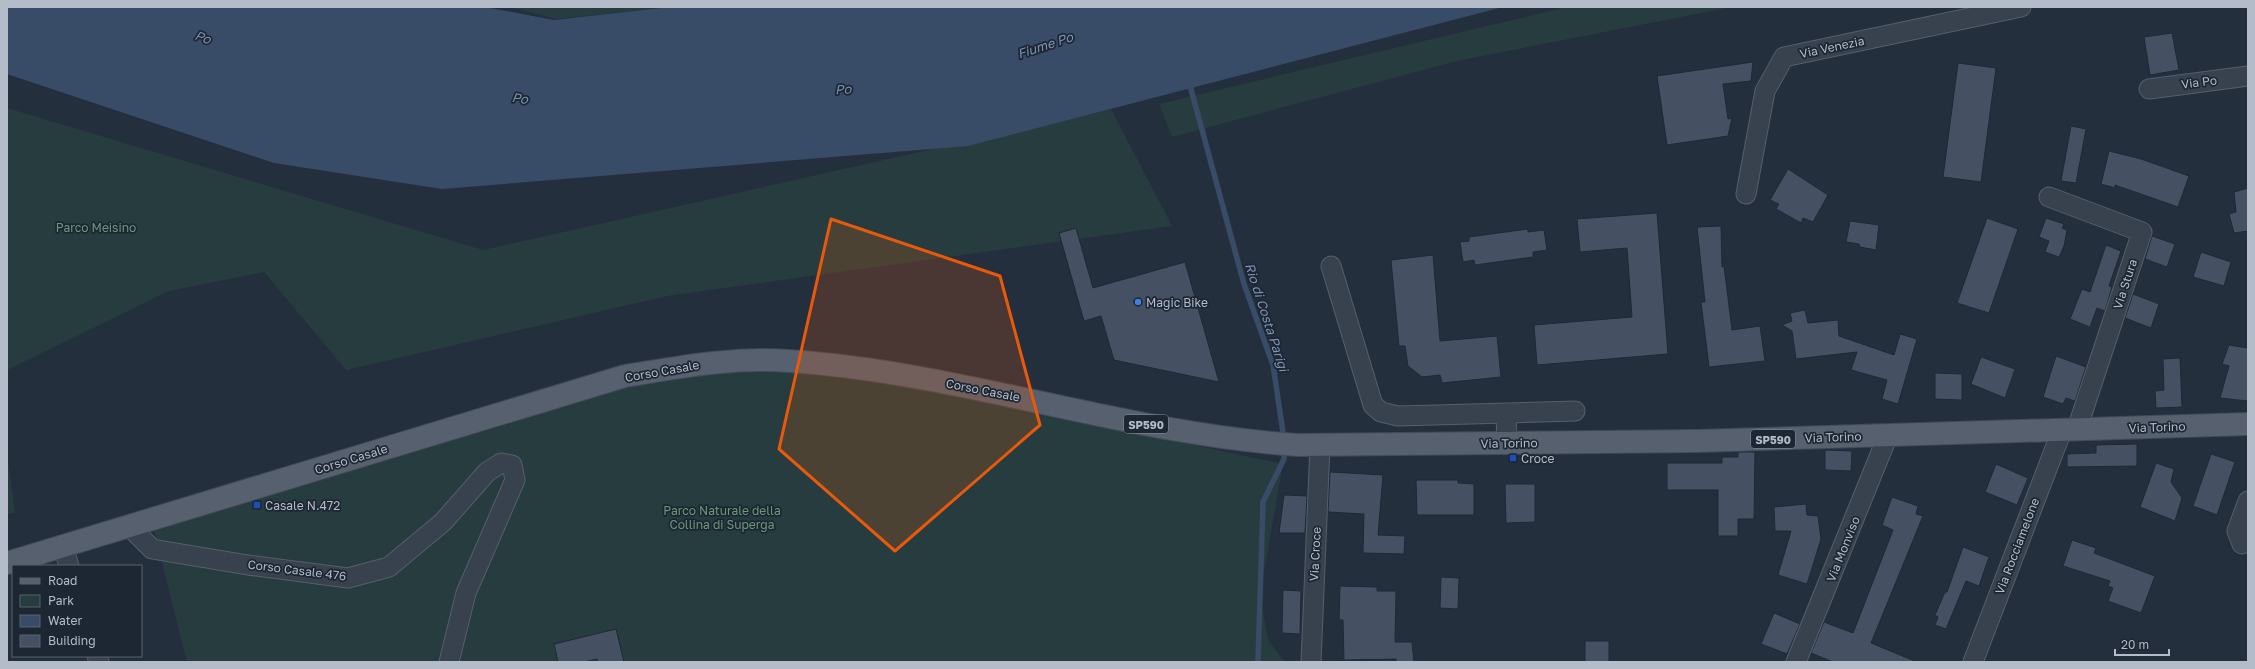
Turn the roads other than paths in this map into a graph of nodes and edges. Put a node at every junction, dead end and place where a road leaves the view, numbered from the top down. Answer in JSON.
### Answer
{"nodes":[{"id":1,"x":2021,"y":7,"type":"edge"},
{"id":2,"x":2248,"y":76,"type":"edge"},
{"id":3,"x":2150,"y":88,"type":"dead end"},
{"id":4,"x":1746,"y":194,"type":"dead end"},
{"id":5,"x":2050,"y":197,"type":"dead end"},
{"id":6,"x":1331,"y":266,"type":"dead end"},
{"id":7,"x":1575,"y":411,"type":"dead end"},
{"id":8,"x":1506,"y":414,"type":"junction"},
{"id":9,"x":2248,"y":424,"type":"edge"},
{"id":10,"x":2069,"y":430,"type":"junction"},
{"id":11,"x":1888,"y":435,"type":"junction"},
{"id":12,"x":1507,"y":443,"type":"junction"},
{"id":13,"x":1288,"y":444,"type":"joint"},
{"id":14,"x":1320,"y":445,"type":"junction"},
{"id":15,"x":2248,"y":500,"type":"edge"},
{"id":16,"x":129,"y":526,"type":"junction"},
{"id":17,"x":2242,"y":544,"type":"dead end"},
{"id":18,"x":66,"y":556,"type":"edge"},
{"id":19,"x":7,"y":563,"type":"edge"},
{"id":20,"x":449,"y":662,"type":"edge"},
{"id":21,"x":1311,"y":662,"type":"edge"},
{"id":22,"x":1796,"y":662,"type":"edge"},
{"id":23,"x":1973,"y":662,"type":"edge"}],
"edges":[{"from":1,"to":4,"type":"street","name":"Via Venezia"},
{"from":2,"to":3,"type":"street","name":"Via Po"},
{"from":5,"to":10,"type":"street","name":"Via Stura"},
{"from":6,"to":8,"type":"street"},
{"from":7,"to":8,"type":"street"},
{"from":8,"to":12,"type":"street"},
{"from":9,"to":10,"type":"main road","name":"Via Torino","number":"SP590"},
{"from":10,"to":11,"type":"main road","name":"Via Torino","number":"SP590"},
{"from":10,"to":23,"type":"street","name":"Via Rocciamelone"},
{"from":11,"to":12,"type":"main road","name":"Via Torino","number":"SP590"},
{"from":11,"to":22,"type":"street","name":"Via Monviso"},
{"from":12,"to":14,"type":"main road","name":"Via Torino","number":"SP590"},
{"from":13,"to":14,"type":"main road","name":"Via Torino","number":"SP590"},
{"from":13,"to":16,"type":"main road","name":"Corso Casale","number":"SP590"},
{"from":14,"to":21,"type":"street","name":"Via Croce"},
{"from":15,"to":17,"type":"street"},
{"from":16,"to":18,"type":"main road","name":"Corso Casale"},
{"from":16,"to":20,"type":"street","name":"Corso Casale 476"},
{"from":18,"to":19,"type":"main road","name":"Corso Casale"}]}
